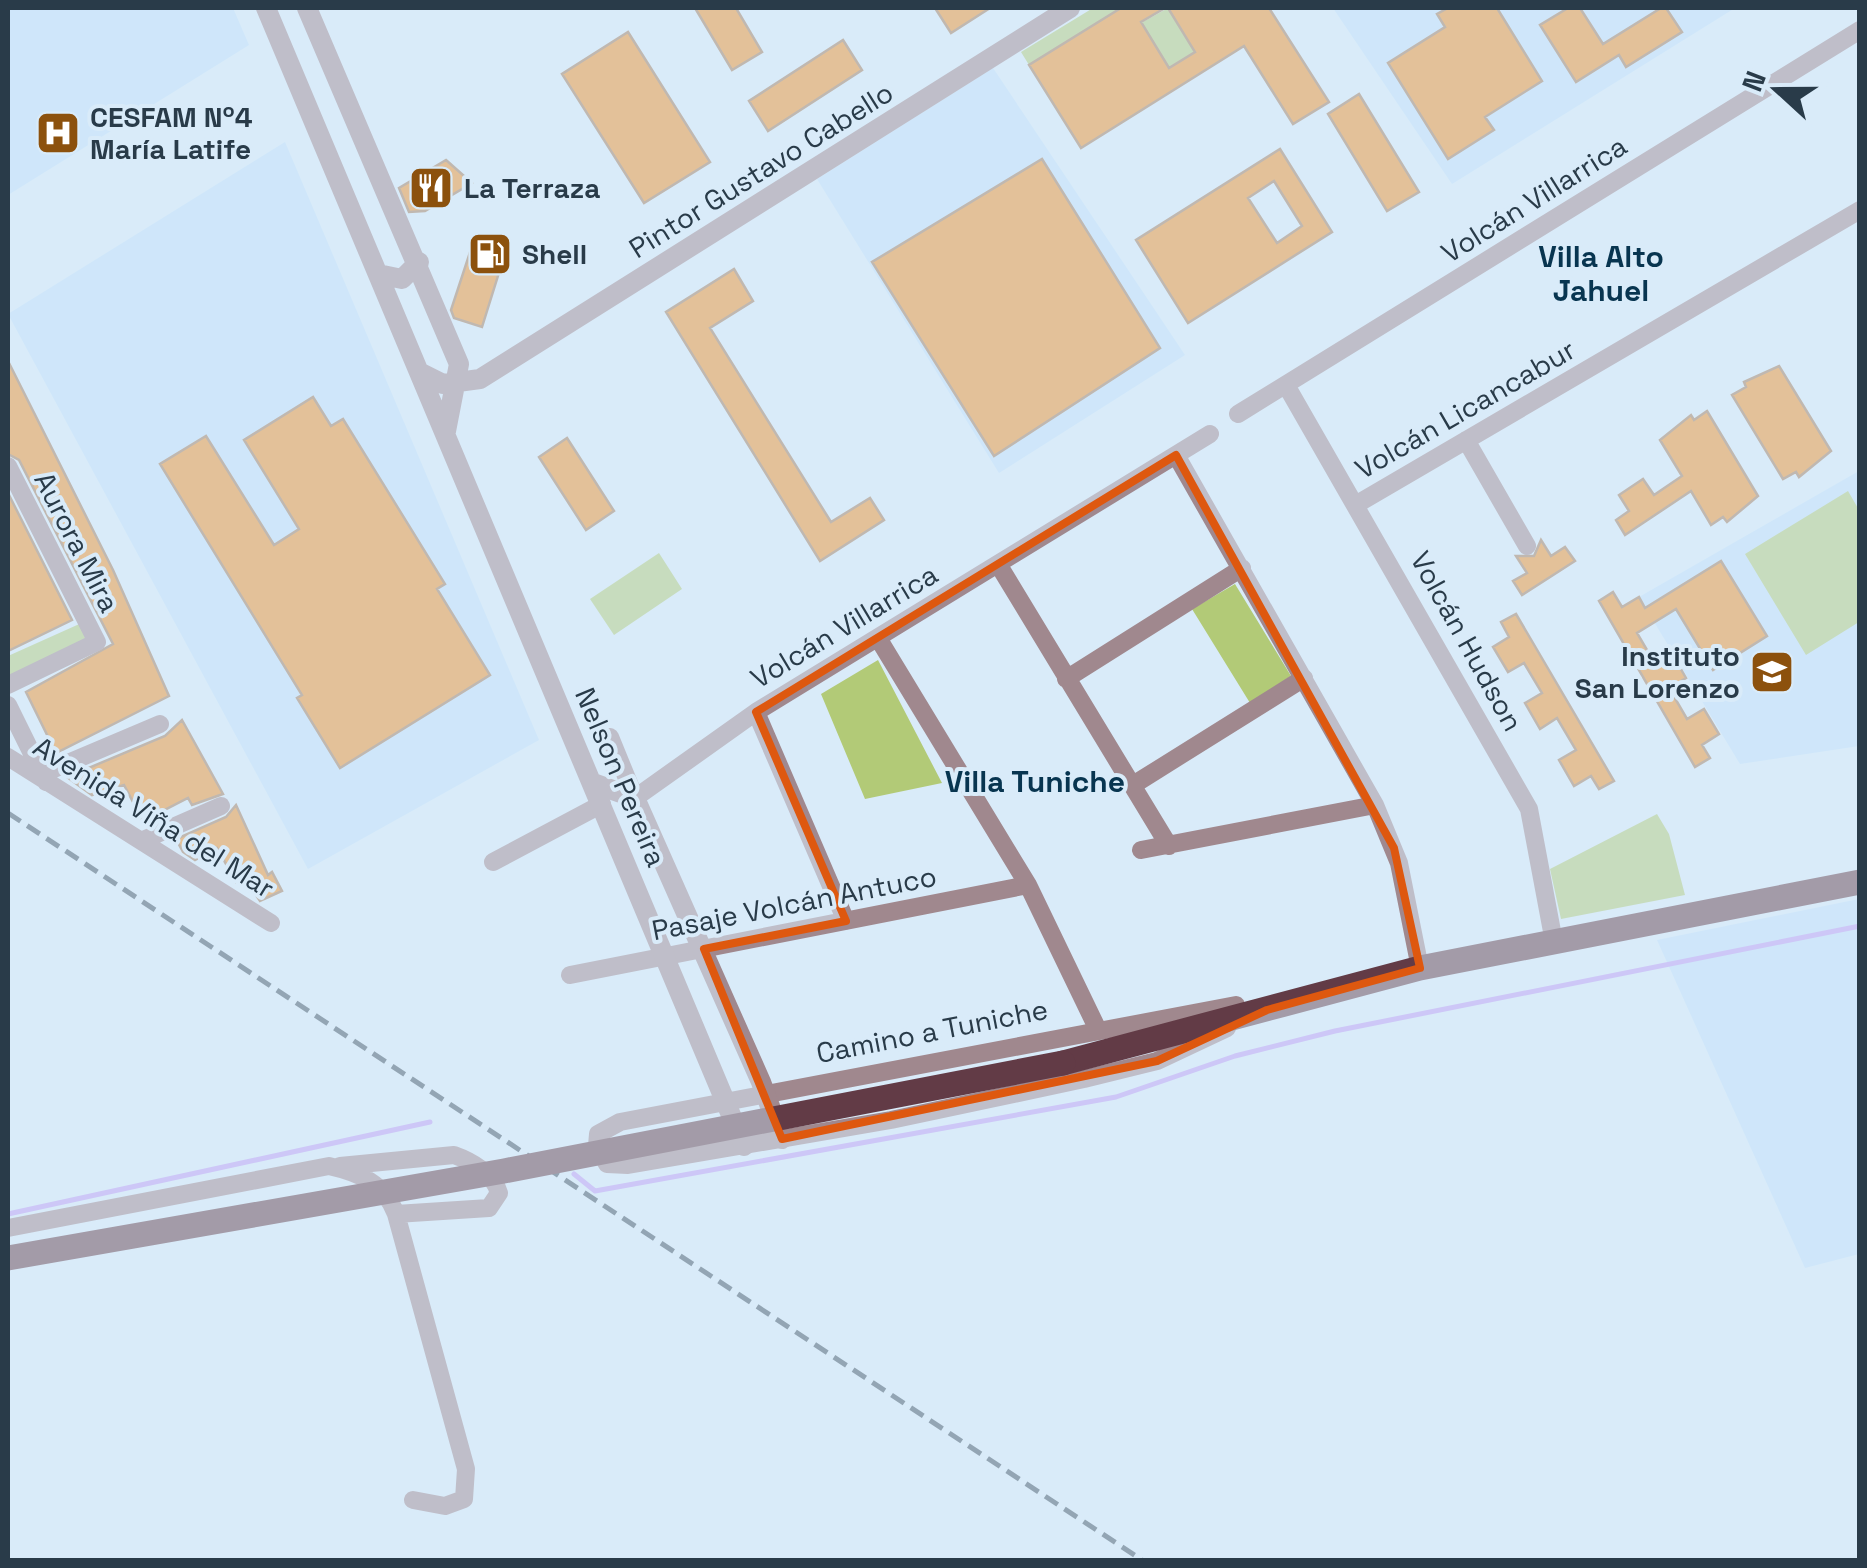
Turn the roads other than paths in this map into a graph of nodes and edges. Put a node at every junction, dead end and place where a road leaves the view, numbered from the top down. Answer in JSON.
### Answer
{"nodes":[{"id":1,"x":266,"y":8,"type":"edge"},
{"id":2,"x":307,"y":8,"type":"edge"},
{"id":3,"x":1070,"y":8,"type":"edge"},
{"id":4,"x":1860,"y":30,"type":"edge"},
{"id":5,"x":349,"y":106,"type":"junction"},
{"id":6,"x":314,"y":121,"type":"junction"},
{"id":7,"x":1860,"y":210,"type":"edge"},
{"id":8,"x":418,"y":262,"type":"junction"},
{"id":9,"x":378,"y":274,"type":"junction"},
{"id":10,"x":438,"y":310,"type":"junction"},
{"id":11,"x":402,"y":327,"type":"junction"},
{"id":12,"x":420,"y":373,"type":"junction"},
{"id":13,"x":458,"y":384,"type":"junction"},
{"id":14,"x":1286,"y":385,"type":"junction"},
{"id":15,"x":1238,"y":414,"type":"dead end"},
{"id":16,"x":446,"y":431,"type":"junction"},
{"id":17,"x":1210,"y":434,"type":"dead end"},
{"id":18,"x":1466,"y":440,"type":"junction"},
{"id":19,"x":1176,"y":455,"type":"junction"},
{"id":20,"x":8,"y":466,"type":"edge"},
{"id":21,"x":1357,"y":504,"type":"junction"},
{"id":22,"x":1527,"y":546,"type":"dead end"},
{"id":23,"x":998,"y":564,"type":"junction"},
{"id":24,"x":1242,"y":568,"type":"junction"},
{"id":25,"x":878,"y":638,"type":"junction"},
{"id":26,"x":1304,"y":678,"type":"junction"},
{"id":27,"x":1066,"y":679,"type":"junction"},
{"id":28,"x":8,"y":685,"type":"edge"},
{"id":29,"x":8,"y":705,"type":"edge"},
{"id":30,"x":756,"y":712,"type":"junction"},
{"id":31,"x":160,"y":724,"type":"dead end"},
{"id":32,"x":610,"y":737,"type":"dead end"},
{"id":33,"x":8,"y":757,"type":"edge"},
{"id":34,"x":44,"y":778,"type":"junction"},
{"id":35,"x":593,"y":782,"type":"junction"},
{"id":36,"x":1133,"y":784,"type":"junction"},
{"id":37,"x":635,"y":798,"type":"junction"},
{"id":38,"x":602,"y":804,"type":"junction"},
{"id":39,"x":1375,"y":805,"type":"junction"},
{"id":40,"x":221,"y":806,"type":"dead end"},
{"id":41,"x":140,"y":841,"type":"junction"},
{"id":42,"x":1169,"y":846,"type":"junction"},
{"id":43,"x":1141,"y":850,"type":"dead end"},
{"id":44,"x":493,"y":862,"type":"dead end"},
{"id":45,"x":1860,"y":882,"type":"edge"},
{"id":46,"x":1028,"y":885,"type":"junction"},
{"id":47,"x":846,"y":921,"type":"junction"},
{"id":48,"x":271,"y":923,"type":"dead end"},
{"id":49,"x":1554,"y":942,"type":"junction"},
{"id":50,"x":704,"y":948,"type":"junction"},
{"id":51,"x":667,"y":956,"type":"junction"},
{"id":52,"x":1420,"y":968,"type":"junction"},
{"id":53,"x":570,"y":975,"type":"dead end"},
{"id":54,"x":1301,"y":1000,"type":"junction"},
{"id":55,"x":1267,"y":1010,"type":"junction"},
{"id":56,"x":1098,"y":1030,"type":"junction"},
{"id":57,"x":766,"y":1093,"type":"junction"},
{"id":58,"x":727,"y":1101,"type":"junction"},
{"id":59,"x":782,"y":1139,"type":"junction"},
{"id":60,"x":744,"y":1146,"type":"junction"},
{"id":61,"x":328,"y":1166,"type":"junction"},
{"id":62,"x":396,"y":1214,"type":"junction"},
{"id":63,"x":8,"y":1228,"type":"edge"},
{"id":64,"x":8,"y":1258,"type":"edge"},
{"id":65,"x":413,"y":1500,"type":"dead end"}],
"edges":[{"from":1,"to":6,"type":"street","name":"Nelson Pereira"},
{"from":2,"to":5,"type":"street"},
{"from":3,"to":13,"type":"street","name":"Pintor Gustavo Cabello"},
{"from":4,"to":14,"type":"street","name":"Volcán Villarrica"},
{"from":5,"to":6,"type":"street"},
{"from":5,"to":8,"type":"street"},
{"from":6,"to":9,"type":"street","name":"Nelson Pereira"},
{"from":7,"to":18,"type":"street","name":"Volcán Licancabur"},
{"from":8,"to":9,"type":"street"},
{"from":8,"to":10,"type":"street"},
{"from":9,"to":11,"type":"street","name":"Nelson Pereira"},
{"from":10,"to":11,"type":"street"},
{"from":10,"to":13,"type":"street"},
{"from":11,"to":12,"type":"street","name":"Nelson Pereira"},
{"from":12,"to":13,"type":"street"},
{"from":12,"to":16,"type":"street","name":"Nelson Pereira"},
{"from":13,"to":16,"type":"street"},
{"from":14,"to":15,"type":"street","name":"Volcán Villarrica"},
{"from":14,"to":21,"type":"street","name":"Volcán Hudson"},
{"from":16,"to":35,"type":"street","name":"Nelson Pereira"},
{"from":17,"to":19,"type":"street","name":"Volcán Villarrica"},
{"from":18,"to":21,"type":"street","name":"Volcán Licancabur"},
{"from":18,"to":22,"type":"street"},
{"from":19,"to":23,"type":"street","name":"Volcán Villarrica"},
{"from":19,"to":24,"type":"street"},
{"from":20,"to":28,"type":"street","name":"Aurora Mira"},
{"from":21,"to":49,"type":"street","name":"Volcán Hudson"},
{"from":23,"to":25,"type":"street","name":"Volcán Villarrica"},
{"from":23,"to":27,"type":"street"},
{"from":24,"to":26,"type":"street"},
{"from":24,"to":27,"type":"street"},
{"from":25,"to":30,"type":"street","name":"Volcán Villarrica"},
{"from":25,"to":46,"type":"street"},
{"from":26,"to":36,"type":"street"},
{"from":26,"to":39,"type":"street"},
{"from":27,"to":36,"type":"street"},
{"from":29,"to":34,"type":"street"},
{"from":30,"to":37,"type":"street","name":"Volcán Villarrica"},
{"from":30,"to":47,"type":"street"},
{"from":31,"to":34,"type":"street"},
{"from":32,"to":37,"type":"street","name":"Nelson Pereira"},
{"from":33,"to":34,"type":"street","name":"Avenida Viña del Mar"},
{"from":34,"to":41,"type":"street","name":"Avenida Viña del Mar"},
{"from":35,"to":37,"type":"street"},
{"from":35,"to":38,"type":"street","name":"Nelson Pereira"},
{"from":36,"to":42,"type":"street"},
{"from":37,"to":50,"type":"street","name":"Nelson Pereira"},
{"from":38,"to":44,"type":"street"},
{"from":38,"to":51,"type":"street","name":"Nelson Pereira"},
{"from":39,"to":42,"type":"street"},
{"from":39,"to":52,"type":"street"},
{"from":40,"to":41,"type":"street"},
{"from":41,"to":48,"type":"street","name":"Avenida Viña del Mar"},
{"from":42,"to":43,"type":"street"},
{"from":45,"to":49,"type":"main road","name":"Camino a Tuniche"},
{"from":46,"to":47,"type":"street","name":"Pasaje Volcán Antuco"},
{"from":46,"to":56,"type":"street"},
{"from":47,"to":50,"type":"street","name":"Pasaje Volcán Antuco"},
{"from":49,"to":52,"type":"main road","name":"Camino a Tuniche"},
{"from":50,"to":51,"type":"street","name":"Pasaje Volcán Antuco"},
{"from":50,"to":57,"type":"street","name":"Nelson Pereira"},
{"from":51,"to":53,"type":"street","name":"Pasaje Volcán Antuco"},
{"from":51,"to":58,"type":"street","name":"Nelson Pereira"},
{"from":52,"to":54,"type":"main road","name":"Camino a Tuniche"},
{"from":54,"to":55,"type":"main road","name":"Camino a Tuniche"},
{"from":54,"to":56,"type":"street","name":"Camino a Tuniche"},
{"from":55,"to":59,"type":"street","name":"Camino a Tuniche"},
{"from":55,"to":64,"type":"main road","name":"Camino a Tuniche","bridge":true},
{"from":56,"to":57,"type":"street","name":"Camino a Tuniche"},
{"from":57,"to":58,"type":"street","name":"Camino a Tuniche"},
{"from":57,"to":59,"type":"street","name":"Nelson Pereira"},
{"from":58,"to":60,"type":"street","name":"Nelson Pereira"},
{"from":58,"to":60,"type":"street","name":"Camino a Tuniche"},
{"from":59,"to":60,"type":"street","name":"Camino a Tuniche"},
{"from":61,"to":62,"type":"street"},
{"from":61,"to":62,"type":"street"},
{"from":61,"to":63,"type":"street"},
{"from":62,"to":65,"type":"street"}]}
